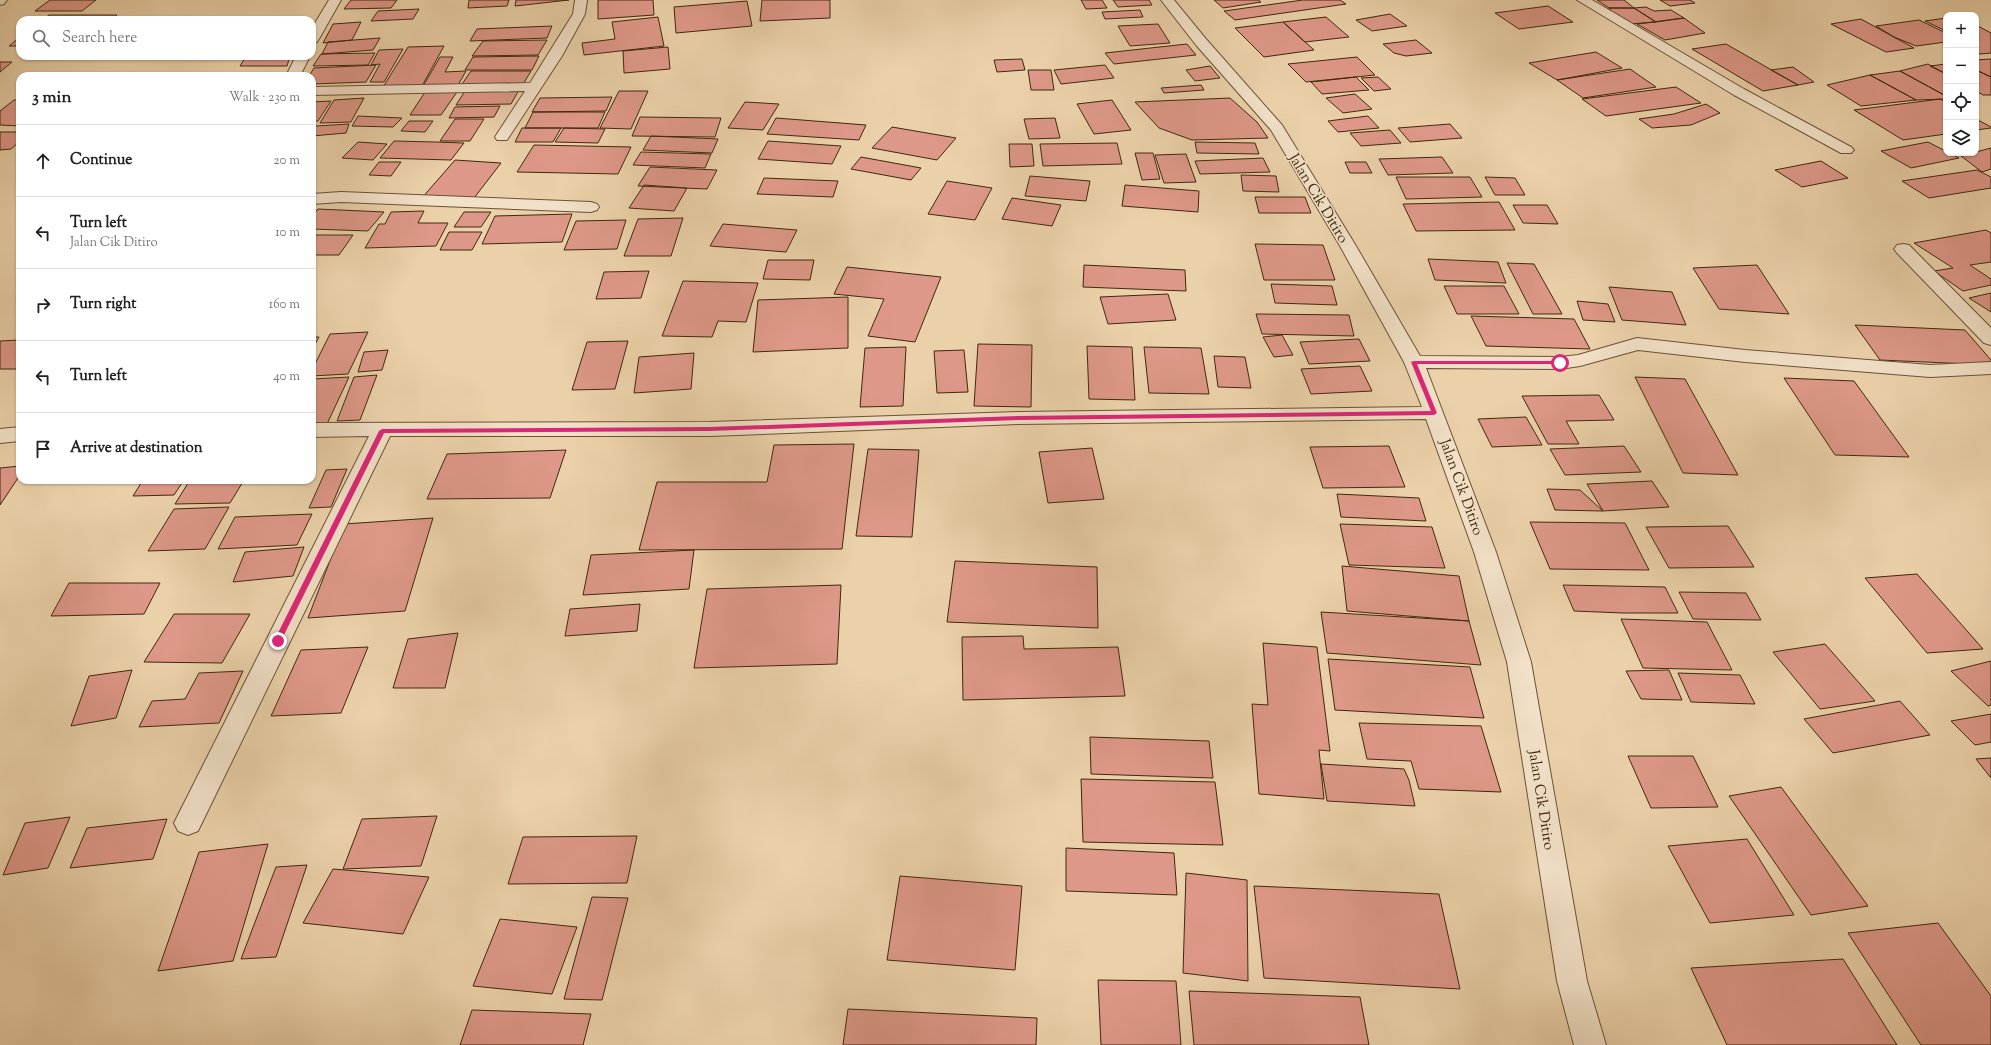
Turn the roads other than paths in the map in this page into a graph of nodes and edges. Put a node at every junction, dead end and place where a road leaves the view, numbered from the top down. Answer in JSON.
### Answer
{"nodes":[{"id":1,"x":335,"y":0,"type":"edge"},
{"id":2,"x":582,"y":0,"type":"edge"},
{"id":3,"x":1168,"y":0,"type":"edge"},
{"id":4,"x":1583,"y":0,"type":"edge"},
{"id":5,"x":316,"y":32,"type":"edge"},
{"id":6,"x":301,"y":60,"type":"edge"},
{"id":7,"x":295,"y":72,"type":"edge"},
{"id":8,"x":536,"y":88,"type":"junction"},
{"id":9,"x":316,"y":91,"type":"edge"},
{"id":10,"x":502,"y":137,"type":"dead end"},
{"id":11,"x":1846,"y":150,"type":"dead end"},
{"id":12,"x":316,"y":199,"type":"edge"},
{"id":13,"x":591,"y":207,"type":"dead end"},
{"id":14,"x":1903,"y":249,"type":"dead end"},
{"id":15,"x":1991,"y":339,"type":"edge"},
{"id":16,"x":1414,"y":362,"type":"junction"},
{"id":17,"x":1991,"y":368,"type":"edge"},
{"id":18,"x":1434,"y":413,"type":"junction"},
{"id":19,"x":316,"y":430,"type":"edge"},
{"id":20,"x":382,"y":431,"type":"junction"},
{"id":21,"x":16,"y":434,"type":"edge"},
{"id":22,"x":0,"y":436,"type":"edge"},
{"id":23,"x":188,"y":823,"type":"dead end"},
{"id":24,"x":1590,"y":1045,"type":"edge"}],
"edges":[{"from":1,"to":5,"type":"street"},
{"from":2,"to":8,"type":"street"},
{"from":3,"to":16,"type":"street","name":"Jalan Cik Ditiro"},
{"from":4,"to":11,"type":"street"},
{"from":6,"to":7,"type":"street"},
{"from":8,"to":9,"type":"street"},
{"from":8,"to":10,"type":"street"},
{"from":12,"to":13,"type":"street"},
{"from":14,"to":15,"type":"street"},
{"from":16,"to":17,"type":"street"},
{"from":16,"to":18,"type":"street","name":"Jalan Cik Ditiro"},
{"from":18,"to":20,"type":"street"},
{"from":18,"to":24,"type":"street","name":"Jalan Cik Ditiro"},
{"from":19,"to":20,"type":"street"},
{"from":20,"to":23,"type":"street"},
{"from":21,"to":22,"type":"street"}]}
